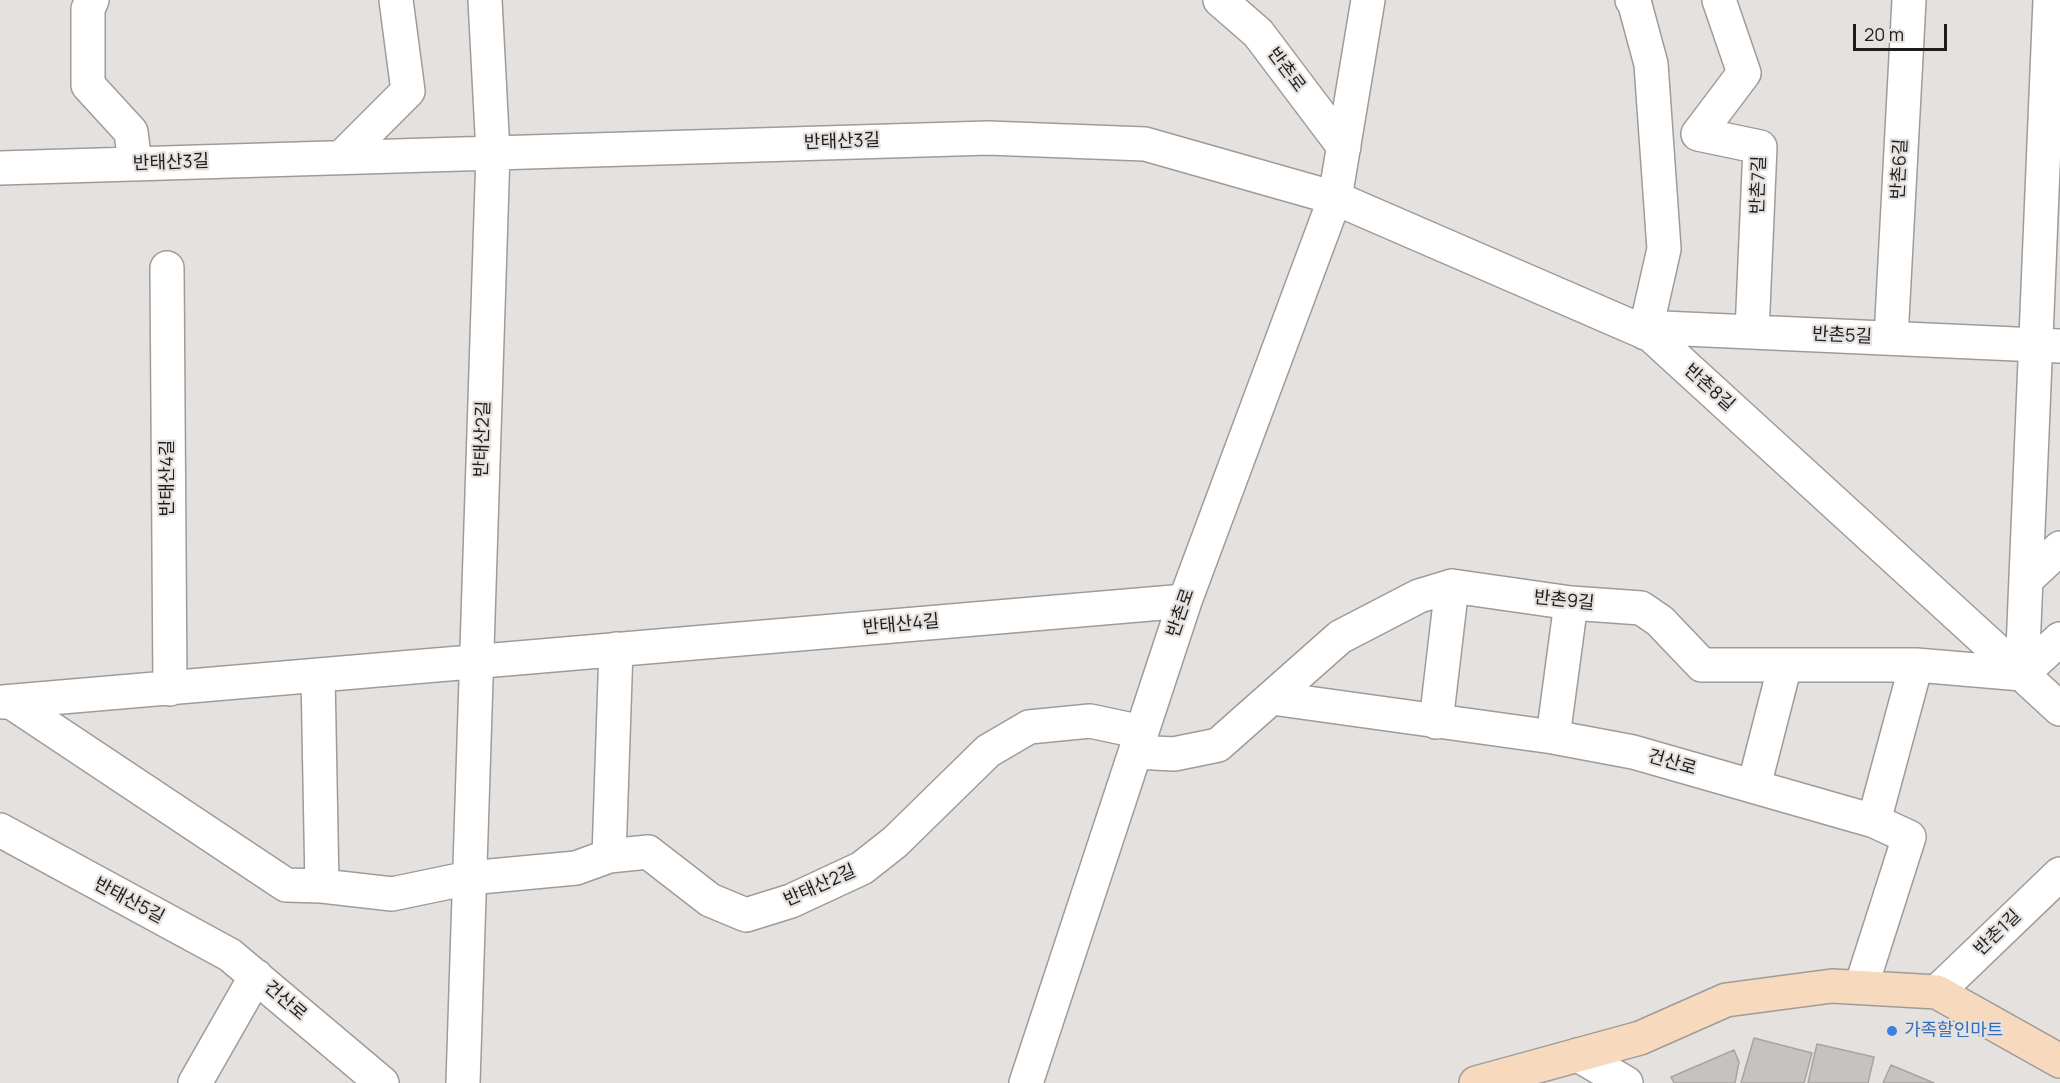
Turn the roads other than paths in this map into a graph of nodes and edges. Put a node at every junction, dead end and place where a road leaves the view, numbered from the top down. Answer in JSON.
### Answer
{"nodes":[{"id":1,"x":92,"y":0,"type":"edge"},
{"id":2,"x":396,"y":0,"type":"edge"},
{"id":3,"x":484,"y":0,"type":"edge"},
{"id":4,"x":1220,"y":0,"type":"edge"},
{"id":5,"x":1368,"y":0,"type":"edge"},
{"id":6,"x":1632,"y":0,"type":"edge"},
{"id":7,"x":1719,"y":0,"type":"edge"},
{"id":8,"x":1909,"y":0,"type":"edge"},
{"id":9,"x":2050,"y":0,"type":"edge"},
{"id":10,"x":1344,"y":147,"type":"junction"},
{"id":11,"x":493,"y":153,"type":"junction"},
{"id":12,"x":342,"y":157,"type":"junction"},
{"id":13,"x":135,"y":164,"type":"junction"},
{"id":14,"x":0,"y":168,"type":"edge"},
{"id":15,"x":1335,"y":198,"type":"junction"},
{"id":16,"x":167,"y":268,"type":"dead end"},
{"id":17,"x":1752,"y":332,"type":"junction"},
{"id":18,"x":1648,"y":334,"type":"junction"},
{"id":19,"x":1891,"y":339,"type":"junction"},
{"id":20,"x":2047,"y":345,"type":"edge"},
{"id":21,"x":2060,"y":548,"type":"edge"},
{"id":22,"x":2026,"y":580,"type":"junction"},
{"id":23,"x":1452,"y":586,"type":"junction"},
{"id":24,"x":1185,"y":601,"type":"junction"},
{"id":25,"x":1571,"y":603,"type":"junction"},
{"id":26,"x":2060,"y":639,"type":"edge"},
{"id":27,"x":616,"y":649,"type":"junction"},
{"id":28,"x":476,"y":661,"type":"junction"},
{"id":29,"x":1785,"y":665,"type":"junction"},
{"id":30,"x":1916,"y":665,"type":"junction"},
{"id":31,"x":2022,"y":674,"type":"junction"},
{"id":32,"x":318,"y":675,"type":"junction"},
{"id":33,"x":170,"y":689,"type":"junction"},
{"id":34,"x":1272,"y":698,"type":"junction"},
{"id":35,"x":6,"y":702,"type":"edge"},
{"id":36,"x":2060,"y":710,"type":"edge"},
{"id":37,"x":1436,"y":722,"type":"junction"},
{"id":38,"x":1553,"y":737,"type":"junction"},
{"id":39,"x":1138,"y":742,"type":"junction"},
{"id":40,"x":1754,"y":786,"type":"junction"},
{"id":41,"x":1874,"y":821,"type":"junction"},
{"id":42,"x":0,"y":830,"type":"edge"},
{"id":43,"x":609,"y":856,"type":"junction"},
{"id":44,"x":2060,"y":873,"type":"edge"},
{"id":45,"x":469,"y":878,"type":"junction"},
{"id":46,"x":286,"y":885,"type":"joint"},
{"id":47,"x":322,"y":886,"type":"junction"},
{"id":48,"x":256,"y":976,"type":"junction"},
{"id":49,"x":1860,"y":987,"type":"junction"},
{"id":50,"x":1937,"y":992,"type":"junction"},
{"id":51,"x":1578,"y":1055,"type":"junction"},
{"id":52,"x":2060,"y":1060,"type":"edge"},
{"id":53,"x":195,"y":1083,"type":"edge"},
{"id":54,"x":382,"y":1083,"type":"edge"},
{"id":55,"x":463,"y":1083,"type":"edge"},
{"id":56,"x":1026,"y":1083,"type":"edge"},
{"id":57,"x":1476,"y":1083,"type":"edge"},
{"id":58,"x":1626,"y":1083,"type":"edge"}],
"edges":[{"from":1,"to":13,"type":"street"},
{"from":2,"to":12,"type":"street"},
{"from":3,"to":11,"type":"street","name":"반태산2길"},
{"from":4,"to":10,"type":"street","name":"반촌로"},
{"from":5,"to":10,"type":"street","name":"반촌로"},
{"from":6,"to":18,"type":"street"},
{"from":7,"to":17,"type":"street","name":"반촌7길"},
{"from":8,"to":19,"type":"street","name":"반촌6길"},
{"from":9,"to":20,"type":"street"},
{"from":10,"to":15,"type":"street","name":"반촌로"},
{"from":11,"to":12,"type":"street","name":"반태산3길"},
{"from":11,"to":15,"type":"street","name":"반태산3길"},
{"from":11,"to":28,"type":"street","name":"반태산2길"},
{"from":12,"to":13,"type":"street","name":"반태산3길"},
{"from":13,"to":14,"type":"street","name":"반태산3길"},
{"from":15,"to":18,"type":"street","name":"반촌8길"},
{"from":15,"to":24,"type":"street","name":"반촌로"},
{"from":16,"to":33,"type":"street","name":"반태산4길"},
{"from":17,"to":18,"type":"street","name":"반촌5길"},
{"from":17,"to":19,"type":"street","name":"반촌5길"},
{"from":18,"to":31,"type":"street","name":"반촌8길"},
{"from":19,"to":20,"type":"street","name":"반촌5길"},
{"from":20,"to":22,"type":"street"},
{"from":21,"to":22,"type":"street"},
{"from":22,"to":31,"type":"street"},
{"from":23,"to":25,"type":"street","name":"반촌9길"},
{"from":23,"to":34,"type":"street","name":"반촌9길"},
{"from":23,"to":37,"type":"street"},
{"from":24,"to":27,"type":"street","name":"반태산4길"},
{"from":24,"to":39,"type":"street","name":"반촌로"},
{"from":25,"to":29,"type":"street","name":"반촌9길"},
{"from":25,"to":38,"type":"street"},
{"from":26,"to":31,"type":"street"},
{"from":27,"to":28,"type":"street","name":"반태산4길"},
{"from":27,"to":43,"type":"street"},
{"from":28,"to":32,"type":"street","name":"반태산4길"},
{"from":28,"to":45,"type":"street","name":"반태산2길"},
{"from":29,"to":30,"type":"street","name":"반촌9길"},
{"from":29,"to":40,"type":"street"},
{"from":30,"to":31,"type":"street","name":"반촌9길"},
{"from":30,"to":41,"type":"street"},
{"from":31,"to":36,"type":"street"},
{"from":32,"to":33,"type":"street","name":"반태산4길"},
{"from":32,"to":47,"type":"street"},
{"from":33,"to":35,"type":"street","name":"반태산4길"},
{"from":34,"to":37,"type":"street","name":"건산로"},
{"from":34,"to":39,"type":"street","name":"반촌9길"},
{"from":35,"to":46,"type":"street","name":"반태산4길"},
{"from":37,"to":38,"type":"street","name":"건산로"},
{"from":38,"to":40,"type":"street","name":"건산로"},
{"from":39,"to":43,"type":"street","name":"반태산2길"},
{"from":39,"to":56,"type":"street","name":"반촌로"},
{"from":40,"to":41,"type":"street","name":"건산로"},
{"from":41,"to":49,"type":"street","name":"건산로"},
{"from":42,"to":48,"type":"street","name":"반태산5길"},
{"from":43,"to":45,"type":"street","name":"반태산2길"},
{"from":44,"to":50,"type":"street","name":"반촌1길"},
{"from":45,"to":47,"type":"street","name":"반태산2길"},
{"from":45,"to":55,"type":"street","name":"반태산2길"},
{"from":46,"to":47,"type":"street","name":"반태산2길"},
{"from":48,"to":53,"type":"street","name":"건산로"},
{"from":48,"to":54,"type":"street","name":"건산로"},
{"from":49,"to":50,"type":"street"},
{"from":49,"to":51,"type":"street"},
{"from":50,"to":52,"type":"street"},
{"from":51,"to":57,"type":"street"},
{"from":51,"to":58,"type":"street"}]}
